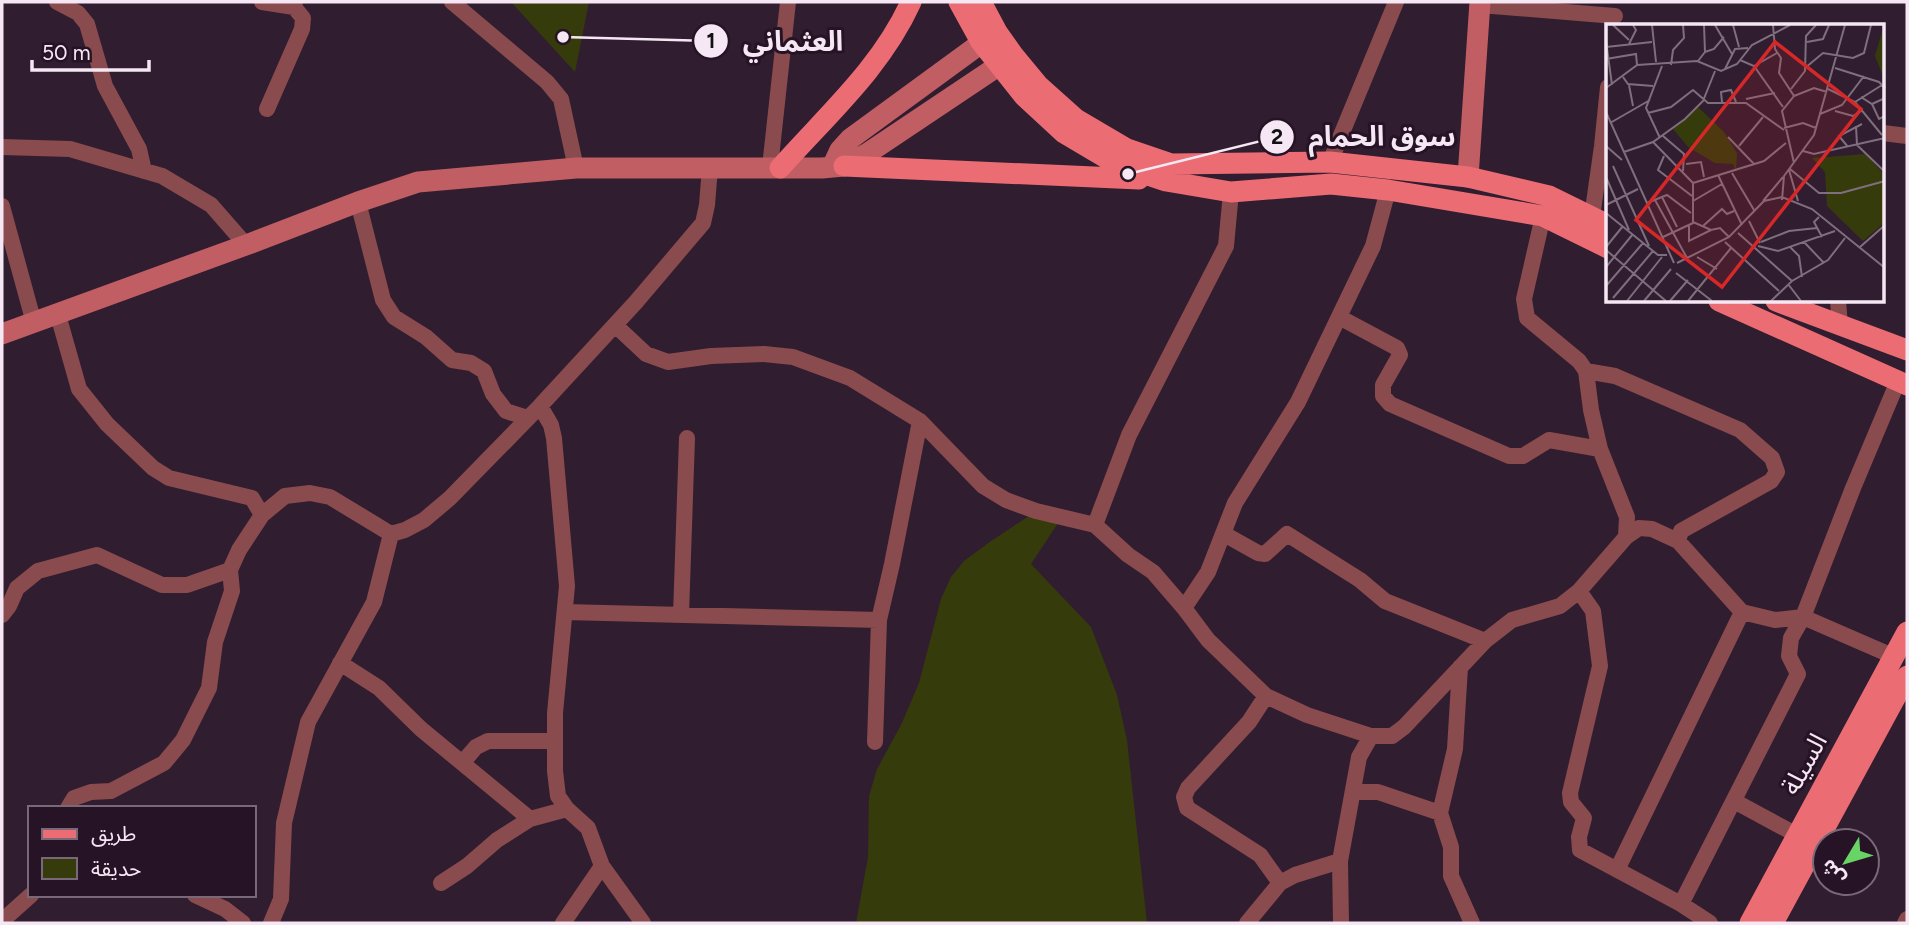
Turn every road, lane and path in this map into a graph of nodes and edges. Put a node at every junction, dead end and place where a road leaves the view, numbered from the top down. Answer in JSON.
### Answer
{"nodes":[{"id":1,"x":57,"y":2,"type":"edge"},
{"id":2,"x":262,"y":2,"type":"edge"},
{"id":3,"x":452,"y":2,"type":"edge"},
{"id":4,"x":788,"y":2,"type":"edge"},
{"id":5,"x":911,"y":2,"type":"edge"},
{"id":6,"x":959,"y":2,"type":"edge"},
{"id":7,"x":981,"y":2,"type":"edge"},
{"id":8,"x":1396,"y":2,"type":"edge"},
{"id":9,"x":1480,"y":3,"type":"edge"},
{"id":10,"x":294,"y":4,"type":"edge"},
{"id":11,"x":1615,"y":15,"type":"edge"},
{"id":12,"x":989,"y":37,"type":"junction"},
{"id":13,"x":1006,"y":61,"type":"junction"},
{"id":14,"x":267,"y":109,"type":"dead end"},
{"id":15,"x":1606,"y":126,"type":"edge"},
{"id":16,"x":1884,"y":133,"type":"edge"},
{"id":17,"x":1907,"y":135,"type":"edge"},
{"id":18,"x":1605,"y":146,"type":"edge"},
{"id":19,"x":2,"y":147,"type":"edge"},
{"id":20,"x":1330,"y":162,"type":"junction"},
{"id":21,"x":839,"y":165,"type":"junction"},
{"id":22,"x":710,"y":167,"type":"junction"},
{"id":23,"x":775,"y":167,"type":"junction"},
{"id":24,"x":576,"y":168,"type":"junction"},
{"id":25,"x":144,"y":170,"type":"junction"},
{"id":26,"x":1468,"y":177,"type":"junction"},
{"id":27,"x":1166,"y":181,"type":"junction"},
{"id":28,"x":1388,"y":190,"type":"junction"},
{"id":29,"x":1231,"y":192,"type":"junction"},
{"id":30,"x":358,"y":202,"type":"junction"},
{"id":31,"x":2,"y":206,"type":"edge"},
{"id":32,"x":1543,"y":216,"type":"junction"},
{"id":33,"x":1600,"y":221,"type":"edge"},
{"id":34,"x":246,"y":246,"type":"junction"},
{"id":35,"x":1606,"y":247,"type":"edge"},
{"id":36,"x":1723,"y":303,"type":"edge"},
{"id":37,"x":1781,"y":303,"type":"edge"},
{"id":38,"x":1838,"y":303,"type":"edge"},
{"id":39,"x":58,"y":315,"type":"junction"},
{"id":40,"x":1339,"y":317,"type":"junction"},
{"id":41,"x":34,"y":323,"type":"junction"},
{"id":42,"x":615,"y":325,"type":"junction"},
{"id":43,"x":1840,"y":325,"type":"junction"},
{"id":44,"x":2,"y":334,"type":"edge"},
{"id":45,"x":1907,"y":350,"type":"edge"},
{"id":46,"x":1586,"y":371,"type":"junction"},
{"id":47,"x":1903,"y":383,"type":"edge"},
{"id":48,"x":540,"y":406,"type":"junction"},
{"id":49,"x":528,"y":418,"type":"junction"},
{"id":50,"x":920,"y":421,"type":"junction"},
{"id":51,"x":687,"y":438,"type":"dead end"},
{"id":52,"x":1600,"y":449,"type":"junction"},
{"id":53,"x":262,"y":515,"type":"junction"},
{"id":54,"x":1095,"y":525,"type":"junction"},
{"id":55,"x":391,"y":534,"type":"junction"},
{"id":56,"x":1224,"y":534,"type":"junction"},
{"id":57,"x":1626,"y":537,"type":"junction"},
{"id":58,"x":1678,"y":541,"type":"junction"},
{"id":59,"x":230,"y":570,"type":"junction"},
{"id":60,"x":9,"y":584,"type":"edge"},
{"id":61,"x":1579,"y":591,"type":"junction"},
{"id":62,"x":1185,"y":608,"type":"junction"},
{"id":63,"x":565,"y":612,"type":"junction"},
{"id":64,"x":1742,"y":612,"type":"junction"},
{"id":65,"x":2,"y":615,"type":"edge"},
{"id":66,"x":681,"y":615,"type":"junction"},
{"id":67,"x":1803,"y":617,"type":"junction"},
{"id":68,"x":879,"y":620,"type":"junction"},
{"id":69,"x":1907,"y":632,"type":"edge"},
{"id":70,"x":1485,"y":641,"type":"junction"},
{"id":71,"x":1895,"y":657,"type":"junction"},
{"id":72,"x":340,"y":663,"type":"junction"},
{"id":73,"x":1460,"y":667,"type":"junction"},
{"id":74,"x":1907,"y":676,"type":"edge"},
{"id":75,"x":1266,"y":696,"type":"junction"},
{"id":76,"x":1371,"y":736,"type":"junction"},
{"id":77,"x":555,"y":741,"type":"junction"},
{"id":78,"x":875,"y":742,"type":"dead end"},
{"id":79,"x":463,"y":762,"type":"junction"},
{"id":80,"x":1353,"y":792,"type":"junction"},
{"id":81,"x":1734,"y":801,"type":"junction"},
{"id":82,"x":69,"y":806,"type":"edge"},
{"id":83,"x":567,"y":809,"type":"junction"},
{"id":84,"x":1440,"y":813,"type":"junction"},
{"id":85,"x":530,"y":819,"type":"junction"},
{"id":86,"x":1797,"y":835,"type":"junction"},
{"id":87,"x":1340,"y":861,"type":"junction"},
{"id":88,"x":602,"y":866,"type":"junction"},
{"id":89,"x":1617,"y":870,"type":"junction"},
{"id":90,"x":441,"y":883,"type":"dead end"},
{"id":91,"x":1280,"y":883,"type":"junction"},
{"id":92,"x":30,"y":897,"type":"edge"},
{"id":93,"x":199,"y":897,"type":"edge"},
{"id":94,"x":1681,"y":904,"type":"junction"},
{"id":95,"x":2,"y":921,"type":"edge"},
{"id":96,"x":243,"y":923,"type":"edge"},
{"id":97,"x":271,"y":923,"type":"edge"},
{"id":98,"x":563,"y":923,"type":"edge"},
{"id":99,"x":643,"y":923,"type":"edge"},
{"id":100,"x":1247,"y":923,"type":"edge"},
{"id":101,"x":1341,"y":923,"type":"edge"},
{"id":102,"x":1472,"y":923,"type":"edge"},
{"id":103,"x":1710,"y":923,"type":"edge"},
{"id":104,"x":1750,"y":923,"type":"edge"},
{"id":105,"x":1773,"y":923,"type":"edge"}],
"edges":[{"from":1,"to":25,"type":"street"},
{"from":2,"to":10,"type":"street"},
{"from":3,"to":24,"type":"street"},
{"from":4,"to":23,"type":"street"},
{"from":5,"to":23,"type":"main road"},
{"from":6,"to":12,"type":"main road"},
{"from":7,"to":12,"type":"main road"},
{"from":8,"to":20,"type":"street"},
{"from":9,"to":11,"type":"street"},
{"from":9,"to":26,"type":"main road"},
{"from":10,"to":14,"type":"street"},
{"from":12,"to":13,"type":"main road"},
{"from":12,"to":21,"type":"main road"},
{"from":13,"to":20,"type":"main road"},
{"from":13,"to":21,"type":"main road"},
{"from":13,"to":27,"type":"main road"},
{"from":15,"to":18,"type":"street"},
{"from":16,"to":17,"type":"street"},
{"from":18,"to":33,"type":"street"},
{"from":19,"to":25,"type":"street"},
{"from":20,"to":26,"type":"main road"},
{"from":21,"to":23,"type":"main road"},
{"from":21,"to":27,"type":"main road"},
{"from":22,"to":23,"type":"main road"},
{"from":22,"to":24,"type":"main road"},
{"from":22,"to":42,"type":"street"},
{"from":24,"to":30,"type":"main road"},
{"from":25,"to":34,"type":"street"},
{"from":26,"to":33,"type":"main road"},
{"from":27,"to":29,"type":"main road"},
{"from":28,"to":29,"type":"main road"},
{"from":28,"to":32,"type":"main road"},
{"from":28,"to":40,"type":"street"},
{"from":29,"to":54,"type":"street"},
{"from":30,"to":34,"type":"main road"},
{"from":30,"to":49,"type":"street"},
{"from":31,"to":41,"type":"street"},
{"from":32,"to":35,"type":"main road"},
{"from":32,"to":46,"type":"street"},
{"from":34,"to":39,"type":"main road"},
{"from":36,"to":47,"type":"main road"},
{"from":37,"to":43,"type":"main road"},
{"from":38,"to":43,"type":"street"},
{"from":39,"to":41,"type":"main road"},
{"from":39,"to":53,"type":"street"},
{"from":40,"to":52,"type":"street"},
{"from":40,"to":56,"type":"street"},
{"from":41,"to":44,"type":"main road"},
{"from":42,"to":48,"type":"street"},
{"from":42,"to":50,"type":"street"},
{"from":43,"to":45,"type":"main road"},
{"from":46,"to":52,"type":"street"},
{"from":46,"to":58,"type":"street"},
{"from":47,"to":67,"type":"street"},
{"from":48,"to":49,"type":"street"},
{"from":48,"to":63,"type":"street"},
{"from":49,"to":55,"type":"street"},
{"from":50,"to":54,"type":"street"},
{"from":50,"to":68,"type":"street"},
{"from":51,"to":66,"type":"street"},
{"from":52,"to":57,"type":"street"},
{"from":53,"to":55,"type":"street"},
{"from":53,"to":59,"type":"street"},
{"from":54,"to":62,"type":"street"},
{"from":55,"to":72,"type":"street"},
{"from":56,"to":62,"type":"street"},
{"from":56,"to":70,"type":"street"},
{"from":57,"to":58,"type":"street"},
{"from":57,"to":61,"type":"street"},
{"from":58,"to":64,"type":"street"},
{"from":59,"to":60,"type":"street"},
{"from":59,"to":82,"type":"street"},
{"from":60,"to":65,"type":"street"},
{"from":61,"to":70,"type":"street"},
{"from":61,"to":89,"type":"street"},
{"from":62,"to":75,"type":"street"},
{"from":63,"to":66,"type":"street"},
{"from":63,"to":77,"type":"street"},
{"from":64,"to":67,"type":"street"},
{"from":64,"to":89,"type":"street"},
{"from":66,"to":68,"type":"street"},
{"from":67,"to":71,"type":"street"},
{"from":67,"to":81,"type":"street"},
{"from":68,"to":78,"type":"street"},
{"from":69,"to":71,"type":"main road","name":"السيلة"},
{"from":70,"to":73,"type":"street"},
{"from":71,"to":86,"type":"main road","name":"السيلة"},
{"from":72,"to":79,"type":"street"},
{"from":72,"to":97,"type":"street"},
{"from":73,"to":76,"type":"street"},
{"from":73,"to":84,"type":"street"},
{"from":74,"to":105,"type":"main road","name":"السيلة"},
{"from":75,"to":76,"type":"street"},
{"from":75,"to":91,"type":"street"},
{"from":76,"to":80,"type":"street"},
{"from":77,"to":79,"type":"street"},
{"from":77,"to":83,"type":"street"},
{"from":79,"to":85,"type":"street"},
{"from":80,"to":84,"type":"street"},
{"from":80,"to":87,"type":"street"},
{"from":81,"to":86,"type":"street"},
{"from":81,"to":94,"type":"street"},
{"from":83,"to":85,"type":"street"},
{"from":83,"to":88,"type":"street"},
{"from":84,"to":102,"type":"street"},
{"from":85,"to":90,"type":"street"},
{"from":86,"to":104,"type":"main road","name":"السيلة"},
{"from":87,"to":91,"type":"street"},
{"from":87,"to":101,"type":"street"},
{"from":88,"to":98,"type":"street"},
{"from":88,"to":99,"type":"street"},
{"from":89,"to":94,"type":"street"},
{"from":91,"to":100,"type":"street"},
{"from":92,"to":95,"type":"street"},
{"from":93,"to":96,"type":"street"},
{"from":94,"to":103,"type":"street"}]}
